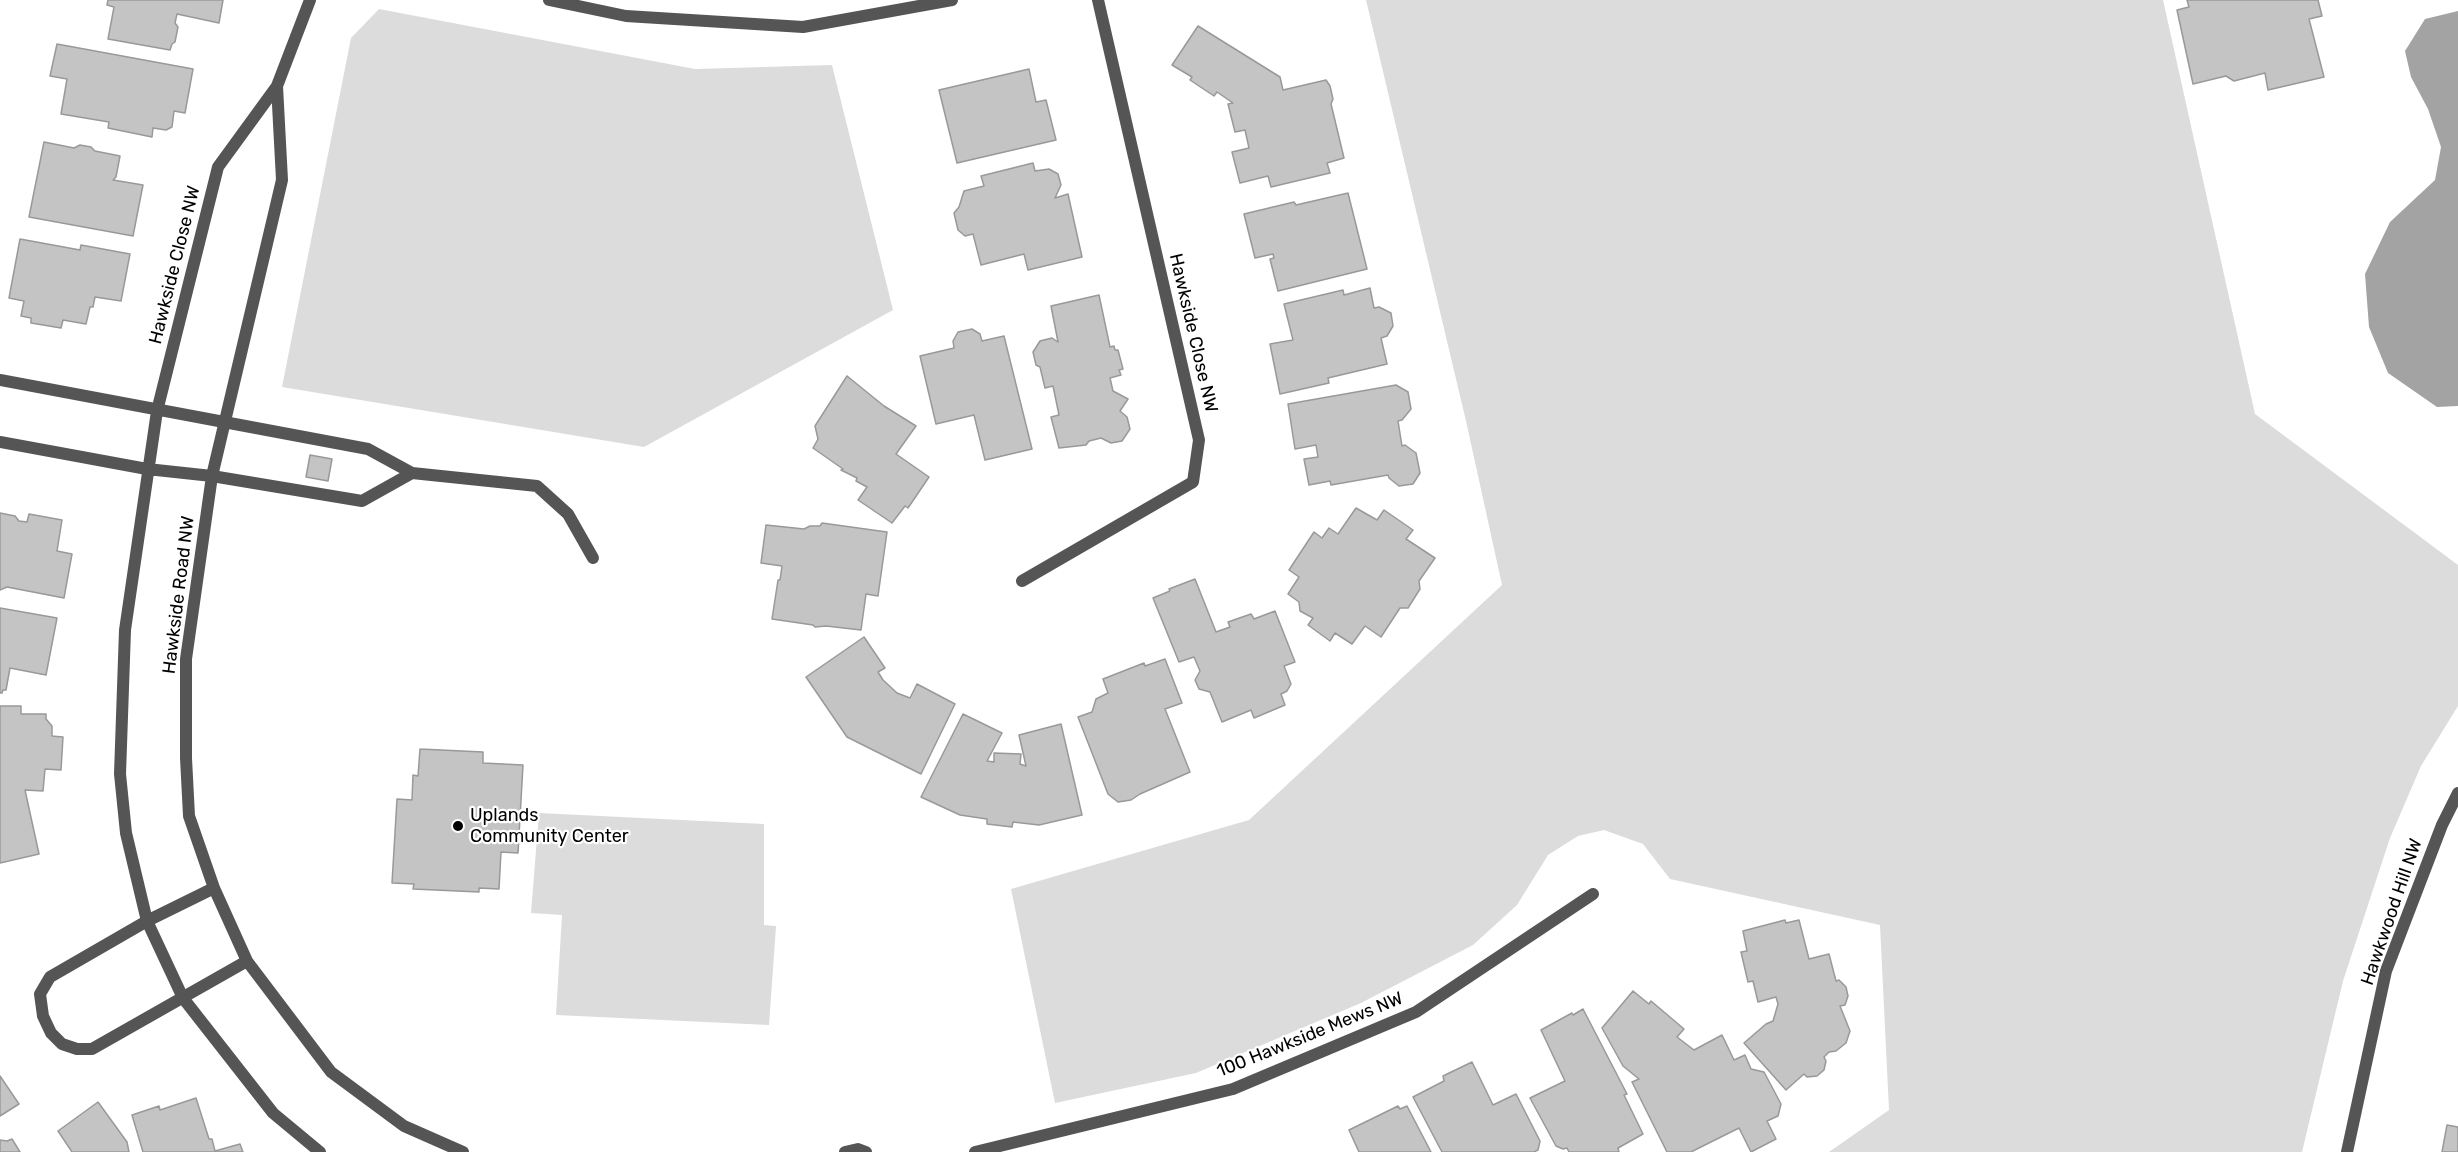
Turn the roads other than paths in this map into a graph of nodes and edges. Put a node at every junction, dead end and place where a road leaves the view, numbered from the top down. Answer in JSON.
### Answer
{"nodes":[{"id":1,"x":310,"y":0,"type":"edge"},
{"id":2,"x":549,"y":0,"type":"edge"},
{"id":3,"x":952,"y":0,"type":"edge"},
{"id":4,"x":1098,"y":0,"type":"edge"},
{"id":5,"x":277,"y":86,"type":"junction"},
{"id":6,"x":0,"y":380,"type":"edge"},
{"id":7,"x":157,"y":411,"type":"junction"},
{"id":8,"x":224,"y":422,"type":"junction"},
{"id":9,"x":0,"y":442,"type":"edge"},
{"id":10,"x":147,"y":469,"type":"junction"},
{"id":11,"x":412,"y":473,"type":"junction"},
{"id":12,"x":212,"y":476,"type":"junction"},
{"id":13,"x":593,"y":558,"type":"dead end"},
{"id":14,"x":1022,"y":581,"type":"dead end"},
{"id":15,"x":2458,"y":793,"type":"edge"},
{"id":16,"x":214,"y":888,"type":"junction"},
{"id":17,"x":1593,"y":894,"type":"dead end"},
{"id":18,"x":147,"y":921,"type":"junction"},
{"id":19,"x":247,"y":961,"type":"junction"},
{"id":20,"x":183,"y":998,"type":"junction"},
{"id":21,"x":320,"y":1152,"type":"edge"},
{"id":22,"x":463,"y":1152,"type":"edge"},
{"id":23,"x":845,"y":1152,"type":"edge"},
{"id":24,"x":866,"y":1152,"type":"edge"},
{"id":25,"x":975,"y":1152,"type":"edge"},
{"id":26,"x":2347,"y":1152,"type":"edge"}],
"edges":[{"from":1,"to":5,"type":"street","name":"Hawkside Close NW"},
{"from":2,"to":3,"type":"street"},
{"from":4,"to":14,"type":"street","name":"Hawkside Close NW"},
{"from":5,"to":7,"type":"street","name":"Hawkside Close NW"},
{"from":5,"to":8,"type":"street","name":"Hawkside Close NW"},
{"from":6,"to":7,"type":"street"},
{"from":7,"to":8,"type":"street"},
{"from":7,"to":10,"type":"street","name":"Hawkside Close NW"},
{"from":8,"to":11,"type":"street"},
{"from":8,"to":12,"type":"street","name":"Hawkside Close NW"},
{"from":9,"to":10,"type":"street"},
{"from":10,"to":12,"type":"street"},
{"from":10,"to":18,"type":"street"},
{"from":11,"to":12,"type":"street"},
{"from":11,"to":13,"type":"street"},
{"from":12,"to":16,"type":"street","name":"Hawkside Road NW"},
{"from":15,"to":26,"type":"street","name":"Hawkwood Hill NW"},
{"from":16,"to":18,"type":"street"},
{"from":16,"to":19,"type":"street","name":"Hawkside Road NW"},
{"from":17,"to":25,"type":"street","name":"100 Hawkside Mews NW"},
{"from":18,"to":20,"type":"street"},
{"from":18,"to":20,"type":"street"},
{"from":19,"to":20,"type":"street"},
{"from":19,"to":22,"type":"street","name":"Hawkside Road NW"},
{"from":20,"to":21,"type":"street"},
{"from":23,"to":24,"type":"street"}]}
